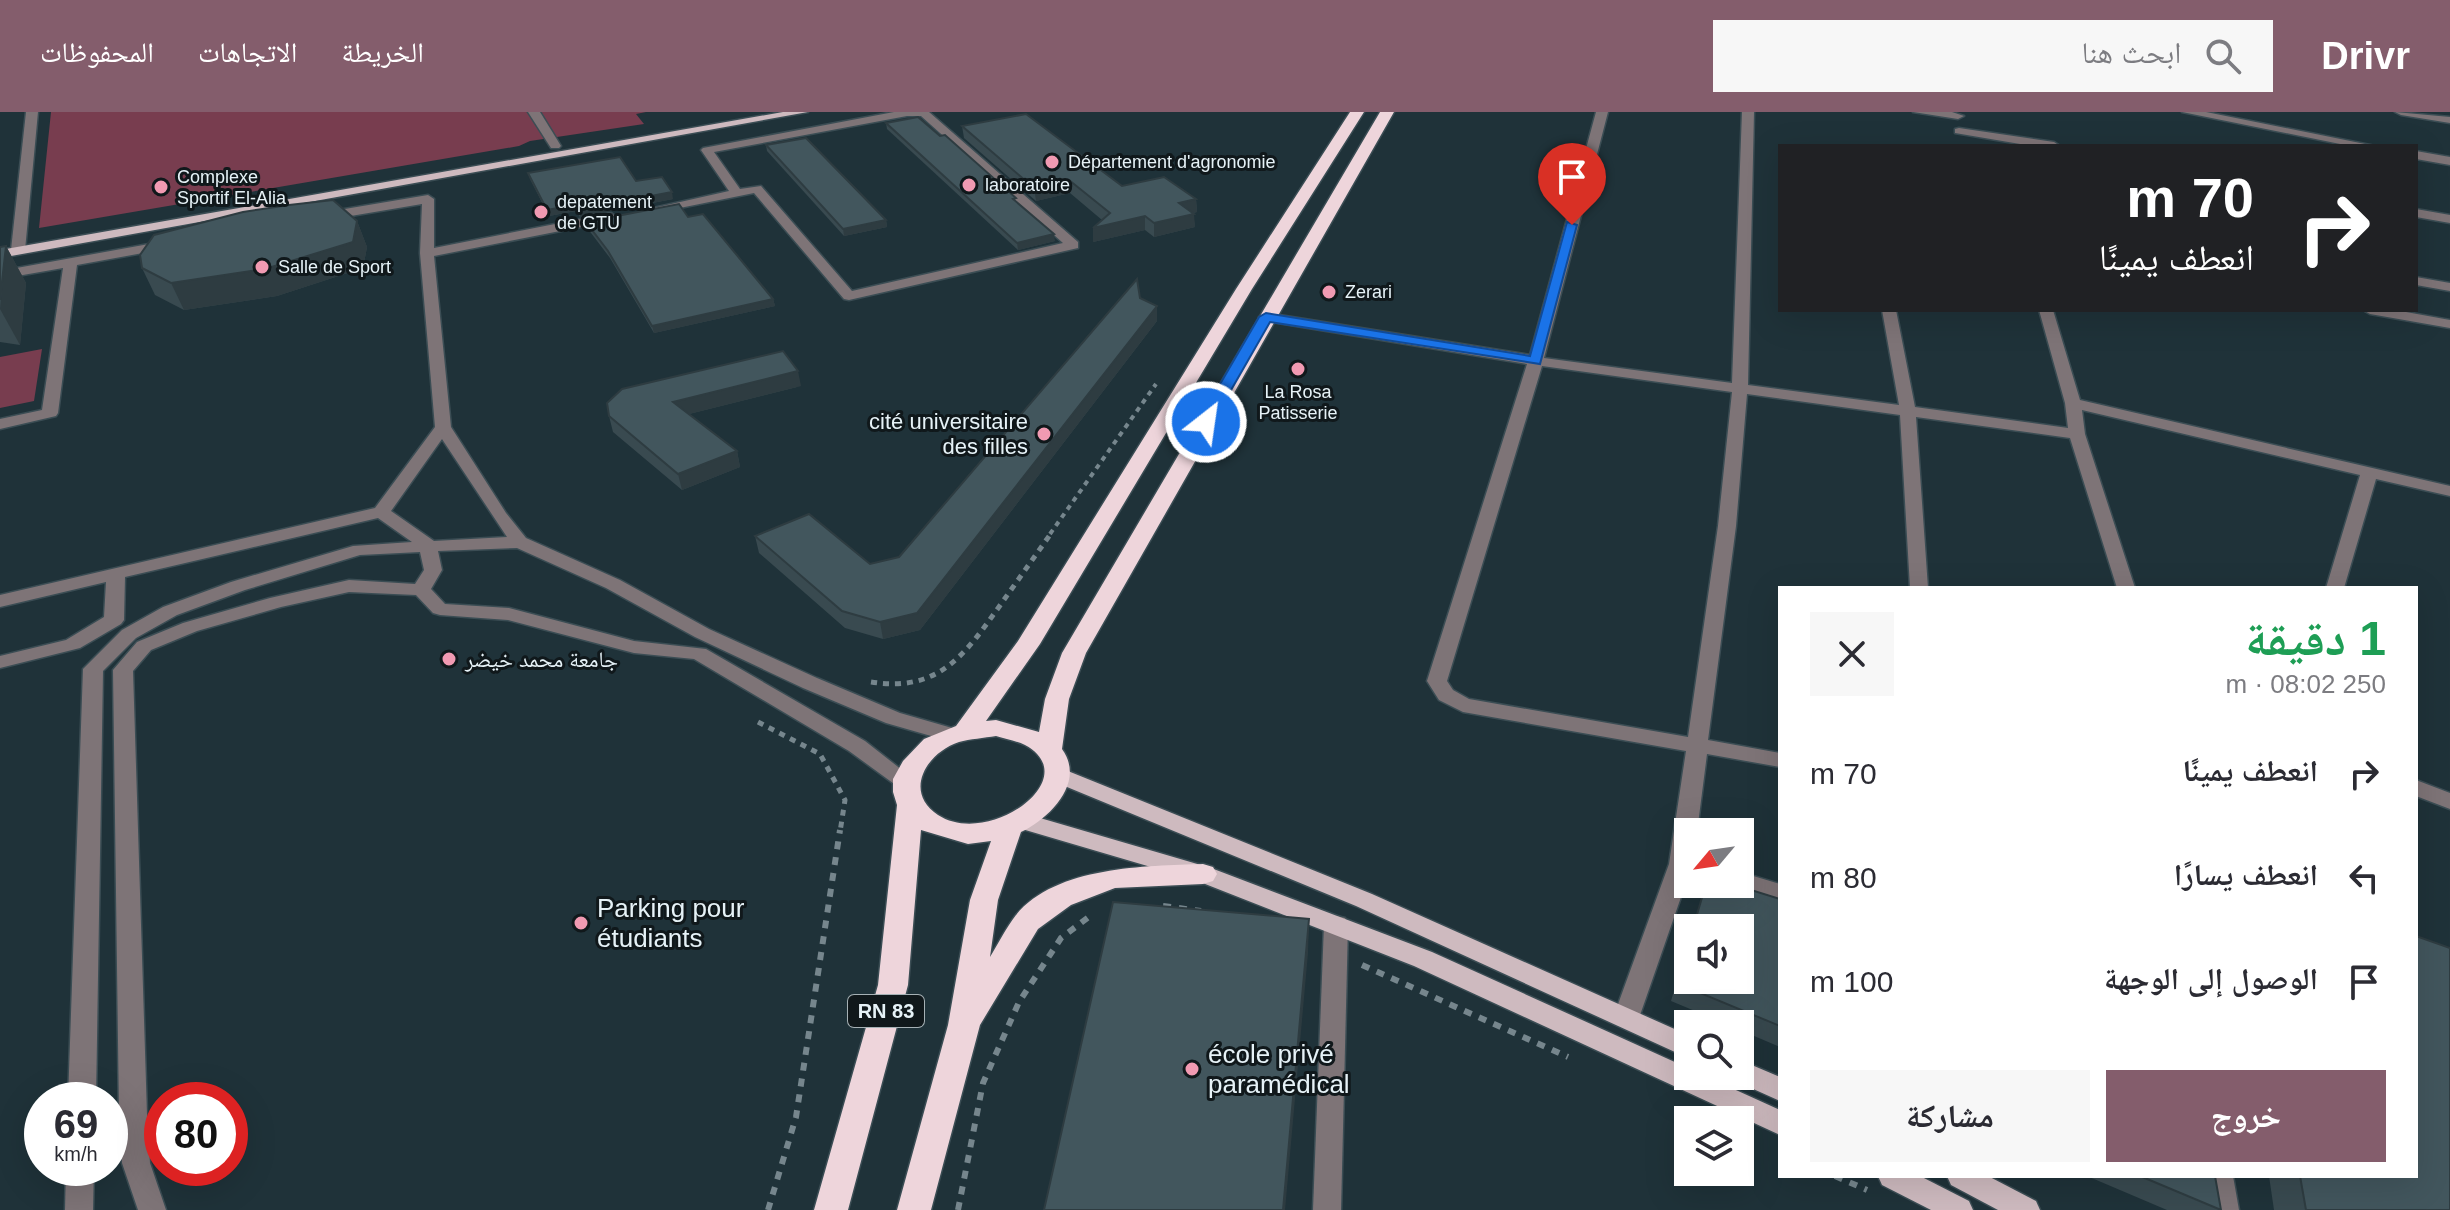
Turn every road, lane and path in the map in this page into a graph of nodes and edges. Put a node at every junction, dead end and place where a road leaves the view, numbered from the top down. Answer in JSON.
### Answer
{"nodes":[{"id":1,"x":32,"y":112,"type":"edge"},
{"id":2,"x":534,"y":112,"type":"edge"},
{"id":3,"x":748,"y":112,"type":"edge"},
{"id":4,"x":802,"y":112,"type":"edge"},
{"id":5,"x":1357,"y":112,"type":"edge"},
{"id":6,"x":1387,"y":112,"type":"edge"},
{"id":7,"x":1602,"y":112,"type":"edge"},
{"id":8,"x":1748,"y":112,"type":"edge"},
{"id":9,"x":1919,"y":112,"type":"edge"},
{"id":10,"x":2188,"y":112,"type":"edge"},
{"id":11,"x":2401,"y":112,"type":"edge"},
{"id":12,"x":1958,"y":114,"type":"edge"},
{"id":13,"x":2450,"y":120,"type":"edge"},
{"id":14,"x":1959,"y":131,"type":"junction"},
{"id":15,"x":1966,"y":144,"type":"edge"},
{"id":16,"x":2041,"y":144,"type":"edge"},
{"id":17,"x":2358,"y":144,"type":"edge"},
{"id":18,"x":555,"y":146,"type":"junction"},
{"id":19,"x":2418,"y":155,"type":"edge"},
{"id":20,"x":2450,"y":161,"type":"edge"},
{"id":21,"x":737,"y":193,"type":"junction"},
{"id":22,"x":644,"y":211,"type":"edge"},
{"id":23,"x":2418,"y":213,"type":"edge"},
{"id":24,"x":628,"y":214,"type":"edge"},
{"id":25,"x":2450,"y":219,"type":"edge"},
{"id":26,"x":303,"y":220,"type":"edge"},
{"id":27,"x":180,"y":242,"type":"edge"},
{"id":28,"x":0,"y":243,"type":"edge"},
{"id":29,"x":18,"y":245,"type":"junction"},
{"id":30,"x":427,"y":253,"type":"junction"},
{"id":31,"x":0,"y":254,"type":"edge"},
{"id":32,"x":71,"y":262,"type":"junction"},
{"id":33,"x":0,"y":275,"type":"edge"},
{"id":34,"x":2418,"y":281,"type":"edge"},
{"id":35,"x":2450,"y":287,"type":"edge"},
{"id":36,"x":1889,"y":312,"type":"edge"},
{"id":37,"x":2047,"y":312,"type":"edge"},
{"id":38,"x":2381,"y":312,"type":"edge"},
{"id":39,"x":1266,"y":317,"type":"junction"},
{"id":40,"x":2450,"y":324,"type":"edge"},
{"id":41,"x":1536,"y":361,"type":"junction"},
{"id":42,"x":1162,"y":375,"type":"dead end"},
{"id":43,"x":1740,"y":389,"type":"junction"},
{"id":44,"x":2073,"y":403,"type":"junction"},
{"id":45,"x":50,"y":410,"type":"junction"},
{"id":46,"x":1908,"y":411,"type":"junction"},
{"id":47,"x":0,"y":417,"type":"edge"},
{"id":48,"x":0,"y":424,"type":"edge"},
{"id":49,"x":443,"y":427,"type":"junction"},
{"id":50,"x":2077,"y":434,"type":"junction"},
{"id":51,"x":2370,"y":471,"type":"junction"},
{"id":52,"x":2450,"y":491,"type":"edge"},
{"id":53,"x":381,"y":512,"type":"junction"},
{"id":54,"x":520,"y":542,"type":"junction"},
{"id":55,"x":428,"y":545,"type":"junction"},
{"id":56,"x":116,"y":573,"type":"junction"},
{"id":57,"x":1919,"y":586,"type":"edge"},
{"id":58,"x":2125,"y":586,"type":"edge"},
{"id":59,"x":2336,"y":586,"type":"edge"},
{"id":60,"x":421,"y":590,"type":"junction"},
{"id":61,"x":0,"y":601,"type":"edge"},
{"id":62,"x":0,"y":662,"type":"edge"},
{"id":63,"x":869,"y":682,"type":"dead end"},
{"id":64,"x":758,"y":722,"type":"dead end"},
{"id":65,"x":958,"y":734,"type":"junction"},
{"id":66,"x":1697,"y":747,"type":"junction"},
{"id":67,"x":1049,"y":749,"type":"junction"},
{"id":68,"x":1778,"y":760,"type":"edge"},
{"id":69,"x":1058,"y":775,"type":"junction"},
{"id":70,"x":2418,"y":789,"type":"edge"},
{"id":71,"x":907,"y":794,"type":"junction"},
{"id":72,"x":2450,"y":801,"type":"edge"},
{"id":73,"x":1689,"y":818,"type":"edge"},
{"id":74,"x":1016,"y":824,"type":"junction"},
{"id":75,"x":1203,"y":874,"type":"junction"},
{"id":76,"x":1754,"y":885,"type":"edge"},
{"id":77,"x":1674,"y":891,"type":"edge"},
{"id":78,"x":1778,"y":892,"type":"edge"},
{"id":79,"x":1150,"y":905,"type":"edge"},
{"id":80,"x":1096,"y":911,"type":"dead end"},
{"id":81,"x":1207,"y":913,"type":"edge"},
{"id":82,"x":1336,"y":925,"type":"junction"},
{"id":83,"x":1334,"y":953,"type":"junction"},
{"id":84,"x":1626,"y":1018,"type":"junction"},
{"id":85,"x":964,"y":1025,"type":"junction"},
{"id":86,"x":1674,"y":1040,"type":"edge"},
{"id":87,"x":1580,"y":1062,"type":"dead end"},
{"id":88,"x":1754,"y":1078,"type":"edge"},
{"id":89,"x":82,"y":1082,"type":"edge"},
{"id":90,"x":1778,"y":1089,"type":"edge"},
{"id":91,"x":1778,"y":1122,"type":"edge"},
{"id":92,"x":1896,"y":1178,"type":"edge"},
{"id":93,"x":1965,"y":1178,"type":"edge"},
{"id":94,"x":2219,"y":1178,"type":"edge"},
{"id":95,"x":80,"y":1186,"type":"edge"},
{"id":96,"x":1331,"y":1208,"type":"edge"},
{"id":97,"x":79,"y":1210,"type":"edge"},
{"id":98,"x":152,"y":1210,"type":"edge"},
{"id":99,"x":768,"y":1210,"type":"edge"},
{"id":100,"x":831,"y":1210,"type":"edge"},
{"id":101,"x":914,"y":1210,"type":"edge"},
{"id":102,"x":958,"y":1210,"type":"edge"},
{"id":103,"x":1959,"y":1210,"type":"edge"},
{"id":104,"x":2026,"y":1210,"type":"edge"},
{"id":105,"x":2225,"y":1210,"type":"edge"}],
"edges":[{"from":1,"to":29,"type":"street"},
{"from":2,"to":18,"type":"street"},
{"from":3,"to":18,"type":"main road"},
{"from":4,"to":29,"type":"main road"},
{"from":5,"to":65,"type":"highway"},
{"from":6,"to":39,"type":"highway"},
{"from":7,"to":41,"type":"street"},
{"from":8,"to":43,"type":"street"},
{"from":9,"to":12,"type":"street"},
{"from":10,"to":17,"type":"street"},
{"from":11,"to":13,"type":"street"},
{"from":12,"to":14,"type":"street"},
{"from":14,"to":15,"type":"street"},
{"from":14,"to":16,"type":"street"},
{"from":18,"to":29,"type":"main road"},
{"from":19,"to":20,"type":"street"},
{"from":21,"to":21,"type":"street"},
{"from":21,"to":22,"type":"street"},
{"from":23,"to":25,"type":"street"},
{"from":24,"to":30,"type":"street"},
{"from":26,"to":30,"type":"street"},
{"from":27,"to":32,"type":"street"},
{"from":28,"to":29,"type":"main road"},
{"from":29,"to":31,"type":"main road"},
{"from":30,"to":49,"type":"street"},
{"from":32,"to":33,"type":"street"},
{"from":32,"to":45,"type":"street"},
{"from":34,"to":35,"type":"street"},
{"from":36,"to":46,"type":"street"},
{"from":37,"to":44,"type":"street"},
{"from":38,"to":40,"type":"street"},
{"from":39,"to":41,"type":"street"},
{"from":39,"to":67,"type":"highway"},
{"from":41,"to":43,"type":"street"},
{"from":41,"to":66,"type":"street"},
{"from":42,"to":63,"type":"path"},
{"from":43,"to":46,"type":"street"},
{"from":43,"to":66,"type":"street"},
{"from":44,"to":50,"type":"street"},
{"from":44,"to":51,"type":"street"},
{"from":45,"to":47,"type":"street"},
{"from":45,"to":48,"type":"street"},
{"from":46,"to":50,"type":"street"},
{"from":46,"to":57,"type":"street"},
{"from":49,"to":53,"type":"street"},
{"from":49,"to":54,"type":"street"},
{"from":50,"to":58,"type":"street"},
{"from":51,"to":52,"type":"street"},
{"from":51,"to":59,"type":"street"},
{"from":53,"to":55,"type":"street"},
{"from":53,"to":56,"type":"street"},
{"from":54,"to":55,"type":"street"},
{"from":54,"to":65,"type":"street"},
{"from":55,"to":60,"type":"street"},
{"from":55,"to":89,"type":"street"},
{"from":56,"to":61,"type":"street"},
{"from":56,"to":62,"type":"street"},
{"from":60,"to":71,"type":"street"},
{"from":60,"to":98,"type":"street"},
{"from":64,"to":99,"type":"path"},
{"from":65,"to":67,"type":"highway"},
{"from":65,"to":71,"type":"highway"},
{"from":66,"to":68,"type":"street"},
{"from":66,"to":73,"type":"street"},
{"from":67,"to":69,"type":"highway"},
{"from":69,"to":74,"type":"highway"},
{"from":69,"to":84,"type":"main road"},
{"from":70,"to":72,"type":"street"},
{"from":71,"to":74,"type":"highway"},
{"from":71,"to":100,"type":"highway","number":"RN 83"},
{"from":74,"to":75,"type":"main road"},
{"from":74,"to":85,"type":"highway"},
{"from":75,"to":82,"type":"main road"},
{"from":75,"to":85,"type":"highway"},
{"from":76,"to":78,"type":"street"},
{"from":77,"to":84,"type":"street"},
{"from":79,"to":81,"type":"path"},
{"from":80,"to":102,"type":"path"},
{"from":82,"to":83,"type":"street"},
{"from":82,"to":91,"type":"main road"},
{"from":83,"to":87,"type":"path"},
{"from":83,"to":96,"type":"street"},
{"from":84,"to":86,"type":"main road"},
{"from":85,"to":101,"type":"highway"},
{"from":88,"to":90,"type":"main road"},
{"from":92,"to":103,"type":"main road"},
{"from":93,"to":104,"type":"main road"},
{"from":94,"to":105,"type":"street"},
{"from":95,"to":97,"type":"street"}]}
